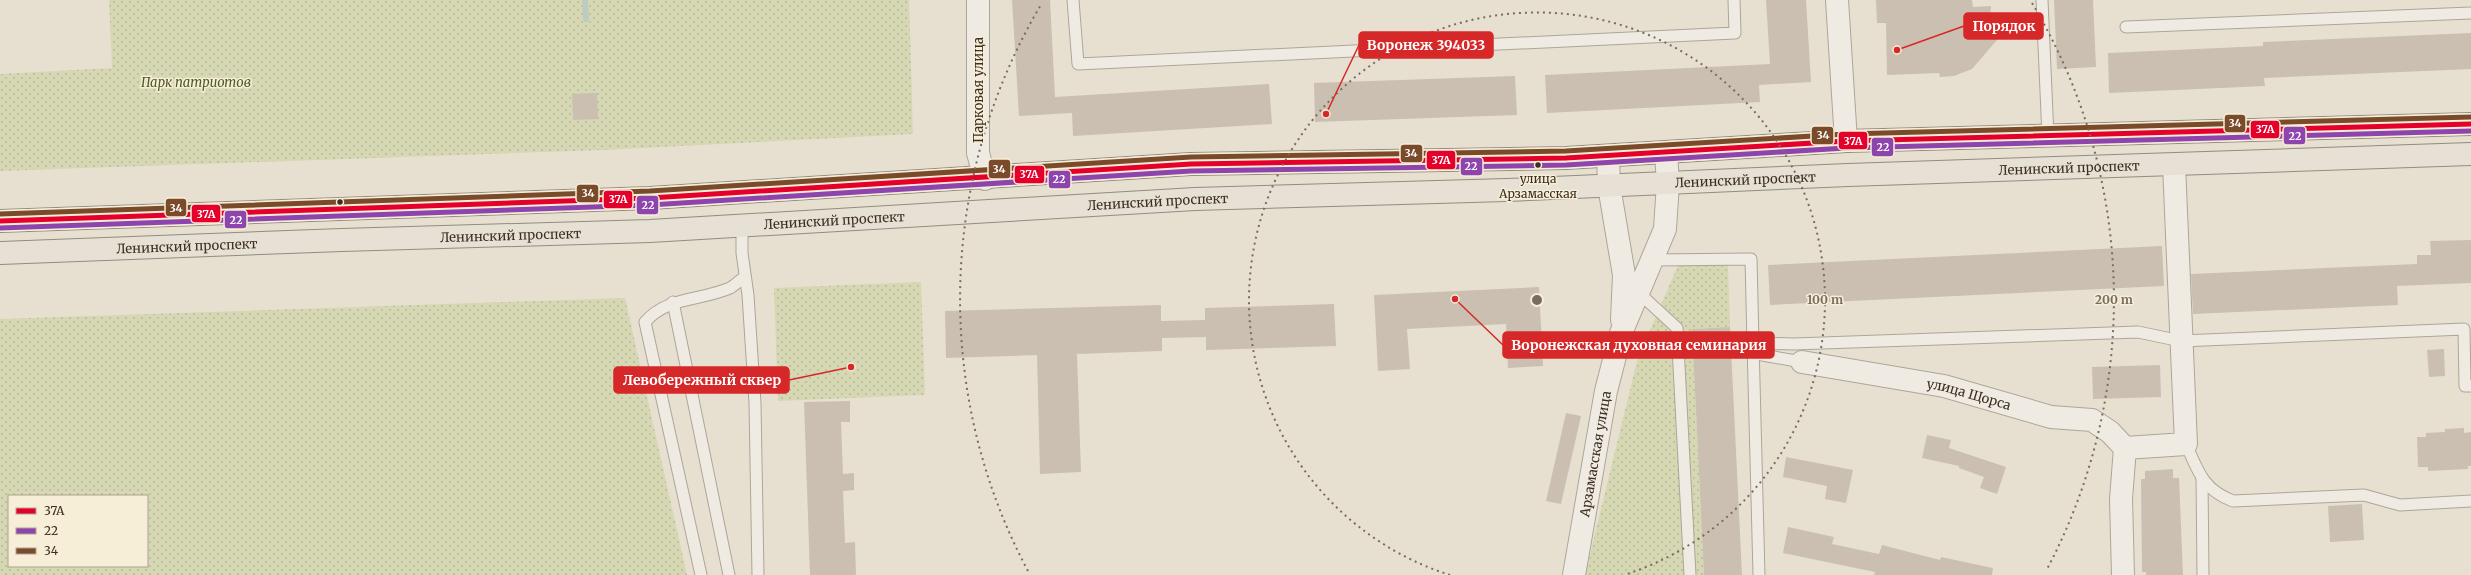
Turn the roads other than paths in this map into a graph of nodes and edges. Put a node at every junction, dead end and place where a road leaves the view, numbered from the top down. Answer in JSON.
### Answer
{"nodes":[{"id":1,"x":978,"y":0,"type":"edge"},
{"id":2,"x":1073,"y":0,"type":"edge"},
{"id":3,"x":1734,"y":0,"type":"edge"},
{"id":4,"x":1837,"y":0,"type":"edge"},
{"id":5,"x":2042,"y":0,"type":"edge"},
{"id":6,"x":2471,"y":13,"type":"edge"},
{"id":7,"x":2126,"y":27,"type":"dead end"},
{"id":8,"x":2471,"y":124,"type":"edge"},
{"id":9,"x":2048,"y":136,"type":"junction"},
{"id":10,"x":1846,"y":141,"type":"junction"},
{"id":11,"x":1666,"y":153,"type":"junction"},
{"id":12,"x":2471,"y":154,"type":"edge"},
{"id":13,"x":1608,"y":156,"type":"junction"},
{"id":14,"x":2174,"y":165,"type":"junction"},
{"id":15,"x":985,"y":178,"type":"junction"},
{"id":16,"x":1668,"y":183,"type":"junction"},
{"id":17,"x":1609,"y":186,"type":"junction"},
{"id":18,"x":742,"y":191,"type":"junction"},
{"id":19,"x":0,"y":221,"type":"edge"},
{"id":20,"x":742,"y":225,"type":"junction"},
{"id":21,"x":0,"y":253,"type":"edge"},
{"id":22,"x":1654,"y":260,"type":"junction"},
{"id":23,"x":745,"y":276,"type":"junction"},
{"id":24,"x":1639,"y":293,"type":"junction"},
{"id":25,"x":673,"y":302,"type":"junction"},
{"id":26,"x":1621,"y":333,"type":"junction"},
{"id":27,"x":2181,"y":341,"type":"junction"},
{"id":28,"x":1752,"y":348,"type":"junction"},
{"id":29,"x":1802,"y":362,"type":"joint"},
{"id":30,"x":2471,"y":386,"type":"edge"},
{"id":31,"x":2186,"y":444,"type":"junction"},
{"id":32,"x":2125,"y":448,"type":"junction"},
{"id":33,"x":2202,"y":478,"type":"junction"},
{"id":34,"x":2471,"y":500,"type":"edge"},
{"id":35,"x":701,"y":575,"type":"edge"},
{"id":36,"x":729,"y":575,"type":"edge"},
{"id":37,"x":758,"y":575,"type":"edge"},
{"id":38,"x":1574,"y":575,"type":"edge"},
{"id":39,"x":1690,"y":575,"type":"edge"},
{"id":40,"x":1759,"y":575,"type":"edge"},
{"id":41,"x":2123,"y":575,"type":"edge"},
{"id":42,"x":2203,"y":575,"type":"edge"}],
"edges":[{"from":1,"to":15,"type":"street","name":"Парковая улица"},
{"from":2,"to":3,"type":"lane"},
{"from":4,"to":10,"type":"street"},
{"from":5,"to":9,"type":"lane"},
{"from":6,"to":7,"type":"lane"},
{"from":8,"to":9,"type":"main road"},
{"from":9,"to":10,"type":"main road"},
{"from":10,"to":11,"type":"main road"},
{"from":11,"to":13,"type":"main road"},
{"from":11,"to":16,"type":"street","name":"Ленинский проспект"},
{"from":12,"to":14,"type":"main road","name":"Ленинский проспект"},
{"from":13,"to":15,"type":"main road"},
{"from":13,"to":17,"type":"street","name":"Арзамасская улица"},
{"from":14,"to":16,"type":"main road","name":"Ленинский проспект"},
{"from":14,"to":27,"type":"street"},
{"from":15,"to":18,"type":"main road"},
{"from":16,"to":17,"type":"main road","name":"Ленинский проспект"},
{"from":16,"to":22,"type":"street","name":"Арзамасская улица"},
{"from":17,"to":20,"type":"main road","name":"Ленинский проспект"},
{"from":17,"to":26,"type":"street","name":"Арзамасская улица"},
{"from":18,"to":19,"type":"main road"},
{"from":18,"to":20,"type":"main road"},
{"from":20,"to":21,"type":"main road","name":"Ленинский проспект"},
{"from":20,"to":23,"type":"lane"},
{"from":22,"to":24,"type":"street","name":"Арзамасская улица"},
{"from":22,"to":28,"type":"lane"},
{"from":23,"to":25,"type":"lane"},
{"from":23,"to":37,"type":"lane"},
{"from":24,"to":26,"type":"street","name":"Арзамасская улица"},
{"from":24,"to":39,"type":"lane"},
{"from":25,"to":35,"type":"lane"},
{"from":25,"to":36,"type":"lane"},
{"from":26,"to":38,"type":"street","name":"Арзамасская улица"},
{"from":27,"to":28,"type":"lane"},
{"from":27,"to":30,"type":"lane"},
{"from":27,"to":31,"type":"street"},
{"from":28,"to":29,"type":"lane"},
{"from":28,"to":40,"type":"lane"},
{"from":29,"to":32,"type":"street","name":"улица Щорса"},
{"from":31,"to":32,"type":"street"},
{"from":31,"to":33,"type":"lane"},
{"from":32,"to":41,"type":"street"},
{"from":33,"to":34,"type":"lane"},
{"from":33,"to":42,"type":"lane"}]}
